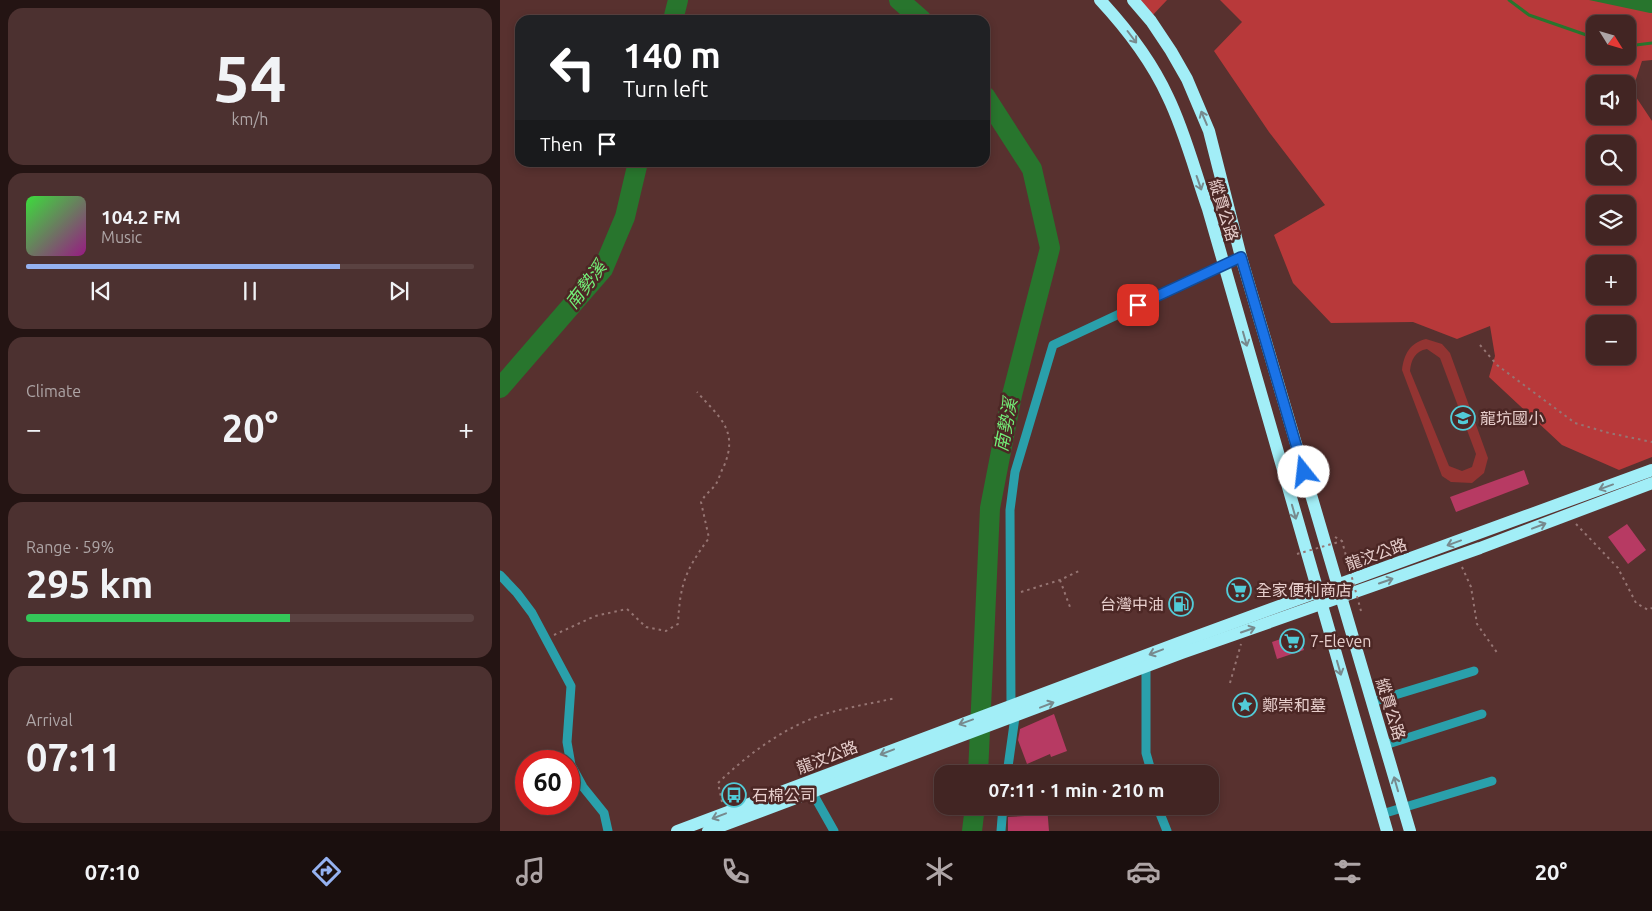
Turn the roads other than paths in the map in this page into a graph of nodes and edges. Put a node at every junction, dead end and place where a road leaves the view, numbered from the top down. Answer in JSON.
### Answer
{"nodes":[{"id":1,"x":1100,"y":0,"type":"edge"},
{"id":2,"x":1133,"y":0,"type":"edge"},
{"id":3,"x":1241,"y":257,"type":"junction"},
{"id":4,"x":1224,"y":266,"type":"junction"},
{"id":5,"x":1652,"y":470,"type":"edge"},
{"id":6,"x":1652,"y":483,"type":"edge"},
{"id":7,"x":500,"y":576,"type":"edge"},
{"id":8,"x":1338,"y":591,"type":"junction"},
{"id":9,"x":1319,"y":599,"type":"junction"},
{"id":10,"x":1222,"y":634,"type":"junction"},
{"id":11,"x":1180,"y":648,"type":"junction"},
{"id":12,"x":1146,"y":667,"type":"junction"},
{"id":13,"x":1474,"y":671,"type":"dead end"},
{"id":14,"x":1372,"y":702,"type":"junction"},
{"id":15,"x":1006,"y":714,"type":"junction"},
{"id":16,"x":1482,"y":714,"type":"dead end"},
{"id":17,"x":1385,"y":745,"type":"junction"},
{"id":18,"x":1007,"y":765,"type":"edge"},
{"id":19,"x":1150,"y":765,"type":"edge"},
{"id":20,"x":1492,"y":781,"type":"dead end"},
{"id":21,"x":809,"y":787,"type":"junction"},
{"id":22,"x":1403,"y":807,"type":"junction"},
{"id":23,"x":1382,"y":814,"type":"junction"},
{"id":24,"x":1002,"y":815,"type":"edge"},
{"id":25,"x":1161,"y":815,"type":"edge"},
{"id":26,"x":608,"y":831,"type":"edge"},
{"id":27,"x":677,"y":831,"type":"edge"},
{"id":28,"x":708,"y":831,"type":"edge"},
{"id":29,"x":834,"y":831,"type":"edge"},
{"id":30,"x":1001,"y":831,"type":"edge"},
{"id":31,"x":1167,"y":831,"type":"edge"},
{"id":32,"x":1387,"y":831,"type":"edge"},
{"id":33,"x":1410,"y":831,"type":"edge"}],
"edges":[{"from":1,"to":4,"type":"main road","name":"縱貫公路","one_way":true},
{"from":3,"to":2,"type":"main road","name":"縱貫公路","one_way":true},
{"from":3,"to":4,"type":"street"},
{"from":3,"to":8,"type":"main road","name":"縱貫公路"},
{"from":4,"to":9,"type":"main road","name":"縱貫公路","one_way":true},
{"from":4,"to":15,"type":"street"},
{"from":5,"to":8,"type":"main road","name":"龍汶公路","one_way":true},
{"from":8,"to":6,"type":"main road","name":"龍汶公路","one_way":true},
{"from":7,"to":26,"type":"street"},
{"from":8,"to":9,"type":"main road","name":"龍汶公路"},
{"from":8,"to":14,"type":"main road","name":"縱貫公路"},
{"from":9,"to":10,"type":"main road","name":"龍汶公路"},
{"from":10,"to":9,"type":"main road","name":"龍汶公路","one_way":true},
{"from":9,"to":23,"type":"main road","name":"縱貫公路","one_way":true},
{"from":10,"to":11,"type":"main road","name":"龍汶公路"},
{"from":11,"to":12,"type":"main road","name":"龍汶公路"},
{"from":11,"to":15,"type":"main road","name":"龍汶公路","one_way":true},
{"from":15,"to":12,"type":"main road","name":"龍汶公路","one_way":true},
{"from":12,"to":19,"type":"street"},
{"from":13,"to":14,"type":"street"},
{"from":14,"to":17,"type":"main road","name":"縱貫公路"},
{"from":15,"to":18,"type":"street"},
{"from":15,"to":21,"type":"main road","name":"龍汶公路"},
{"from":16,"to":17,"type":"street"},
{"from":22,"to":17,"type":"main road","name":"縱貫公路","one_way":true},
{"from":20,"to":22,"type":"street"},
{"from":21,"to":27,"type":"main road","name":"龍汶公路","one_way":true},
{"from":21,"to":28,"type":"main road","name":"龍汶公路"},
{"from":21,"to":29,"type":"street"},
{"from":22,"to":23,"type":"street"},
{"from":22,"to":33,"type":"main road","name":"縱貫公路"},
{"from":23,"to":32,"type":"main road","name":"縱貫公路"},
{"from":24,"to":30,"type":"street"},
{"from":25,"to":31,"type":"street"}]}
